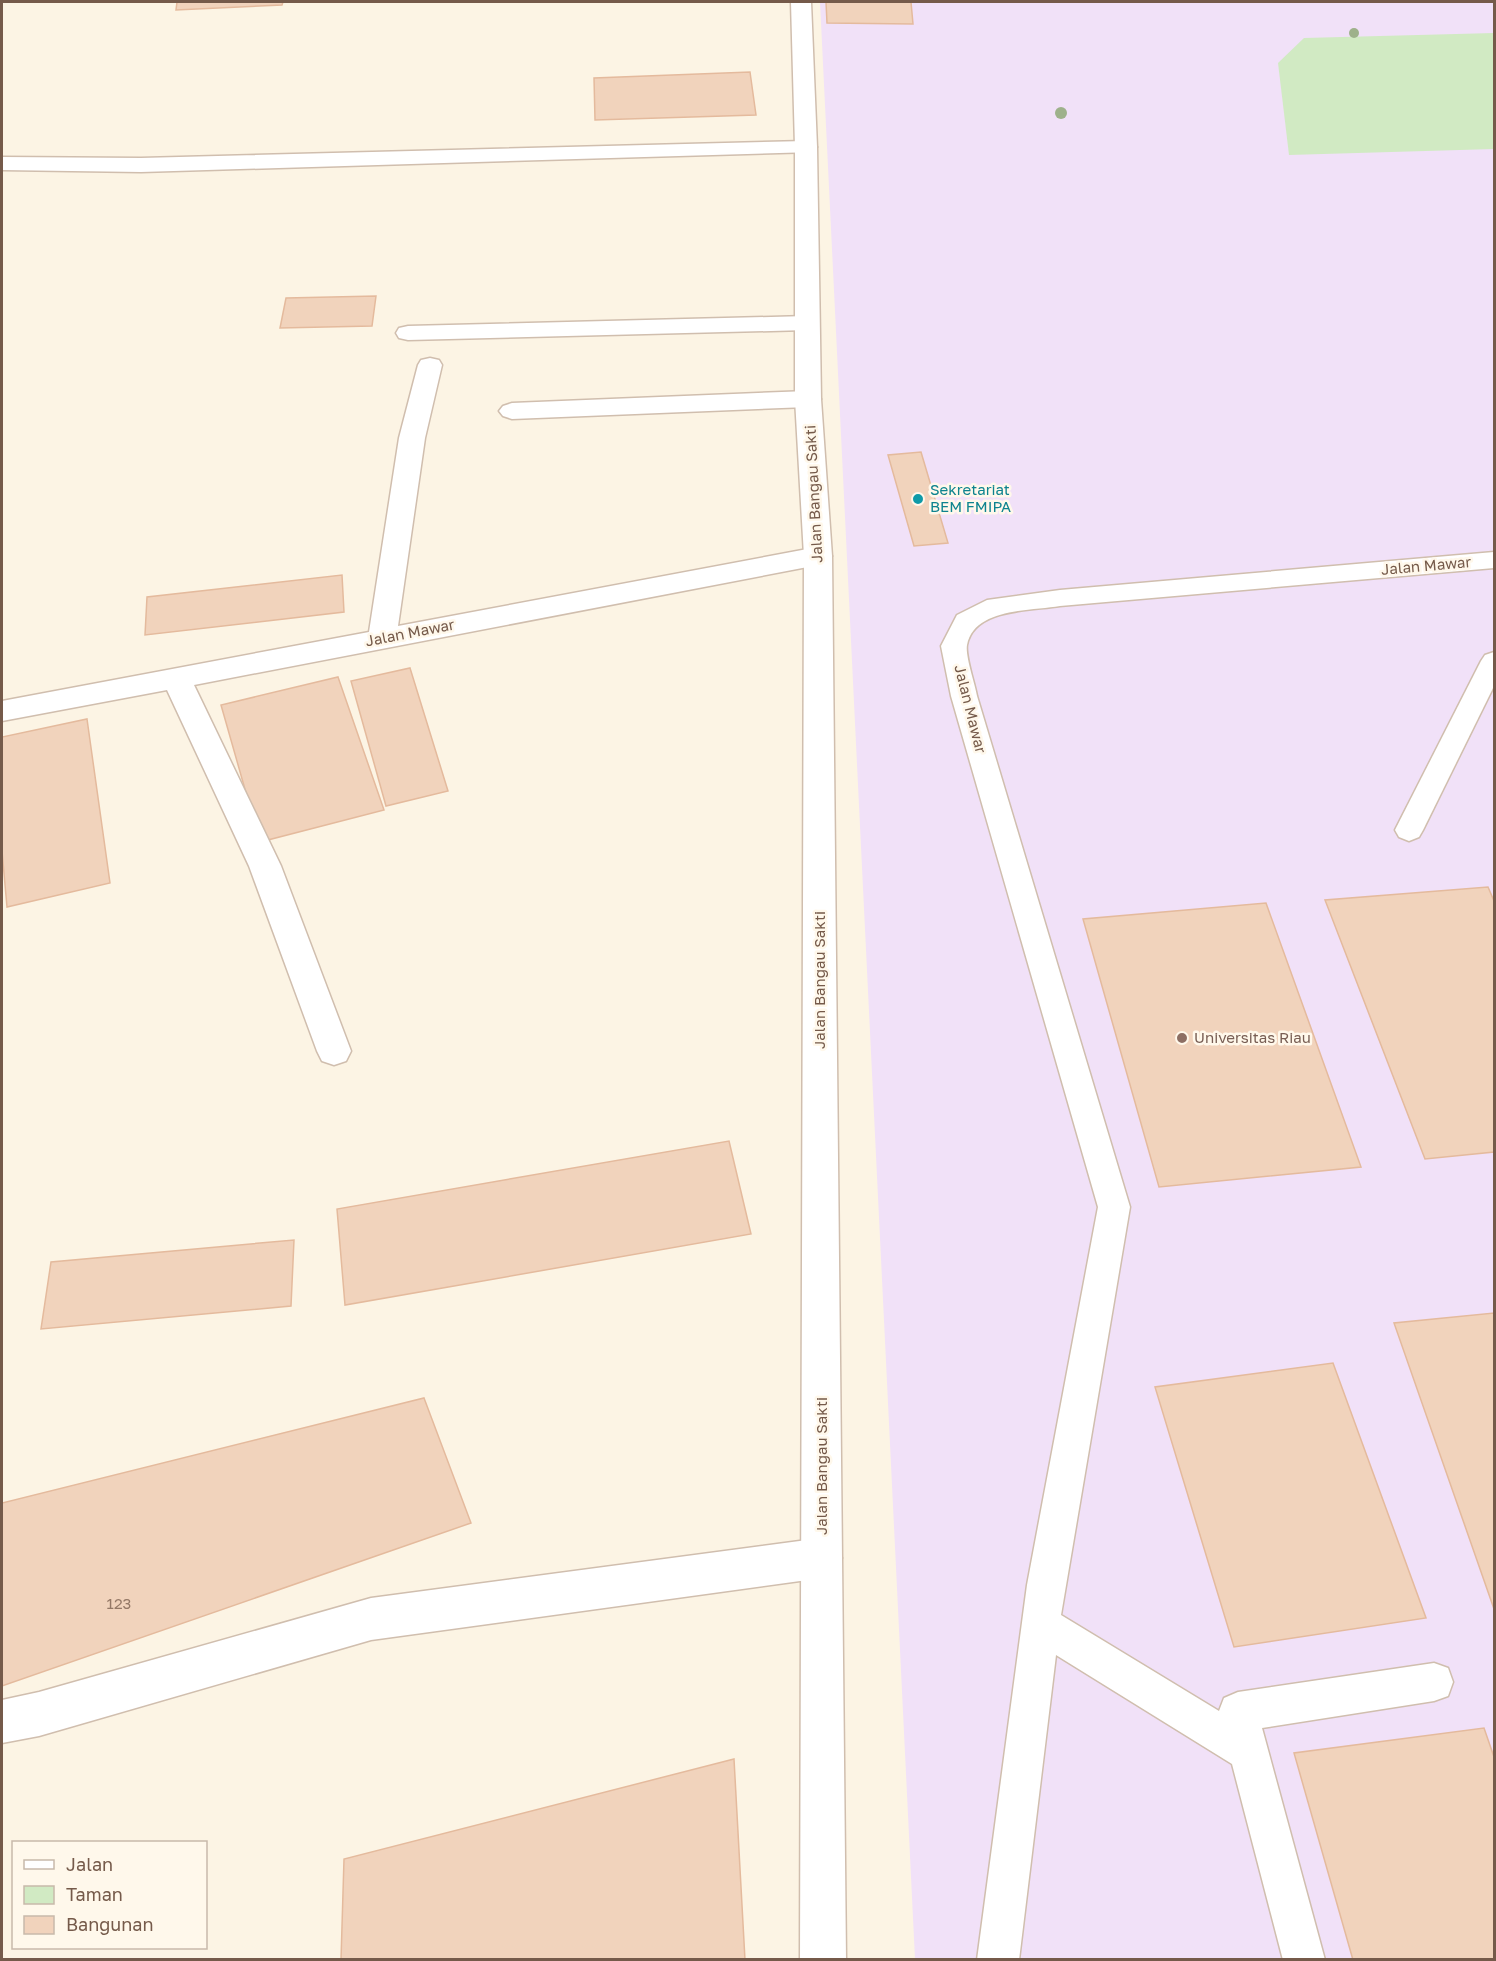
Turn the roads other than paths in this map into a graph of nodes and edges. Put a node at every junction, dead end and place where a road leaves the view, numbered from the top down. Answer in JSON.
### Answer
{"nodes":[{"id":1,"x":801,"y":2,"type":"edge"},
{"id":2,"x":806,"y":147,"type":"junction"},
{"id":3,"x":2,"y":164,"type":"edge"},
{"id":4,"x":807,"y":323,"type":"junction"},
{"id":5,"x":408,"y":333,"type":"dead end"},
{"id":6,"x":430,"y":365,"type":"dead end"},
{"id":7,"x":808,"y":399,"type":"junction"},
{"id":8,"x":512,"y":411,"type":"dead end"},
{"id":9,"x":818,"y":556,"type":"junction"},
{"id":10,"x":1494,"y":560,"type":"edge"},
{"id":11,"x":382,"y":638,"type":"junction"},
{"id":12,"x":1494,"y":661,"type":"edge"},
{"id":13,"x":176,"y":678,"type":"junction"},
{"id":14,"x":2,"y":711,"type":"edge"},
{"id":15,"x":1409,"y":830,"type":"dead end"},
{"id":16,"x":334,"y":1051,"type":"dead end"},
{"id":17,"x":822,"y":1558,"type":"junction"},
{"id":18,"x":1041,"y":1624,"type":"junction"},
{"id":19,"x":1434,"y":1682,"type":"dead end"},
{"id":20,"x":2,"y":1722,"type":"edge"},
{"id":21,"x":1249,"y":1752,"type":"junction"},
{"id":22,"x":822,"y":1959,"type":"edge"},
{"id":23,"x":998,"y":1959,"type":"edge"},
{"id":24,"x":1304,"y":1959,"type":"edge"}],
"edges":[{"from":1,"to":2,"type":"street","name":"Jalan Bangau Sakti"},
{"from":2,"to":3,"type":"street"},
{"from":2,"to":4,"type":"street","name":"Jalan Bangau Sakti"},
{"from":4,"to":5,"type":"street"},
{"from":4,"to":7,"type":"street","name":"Jalan Bangau Sakti"},
{"from":6,"to":11,"type":"street"},
{"from":7,"to":8,"type":"street"},
{"from":7,"to":9,"type":"street","name":"Jalan Bangau Sakti"},
{"from":9,"to":11,"type":"street","name":"Jalan Mawar"},
{"from":9,"to":17,"type":"street","name":"Jalan Bangau Sakti"},
{"from":10,"to":18,"type":"lane","name":"Jalan Mawar"},
{"from":11,"to":13,"type":"street","name":"Jalan Mawar"},
{"from":12,"to":15,"type":"lane"},
{"from":13,"to":14,"type":"street","name":"Jalan Mawar"},
{"from":13,"to":16,"type":"street"},
{"from":17,"to":20,"type":"street"},
{"from":17,"to":22,"type":"street","name":"Jalan Bangau Sakti"},
{"from":18,"to":21,"type":"lane"},
{"from":18,"to":23,"type":"lane"},
{"from":19,"to":21,"type":"lane"},
{"from":21,"to":24,"type":"lane"}]}
